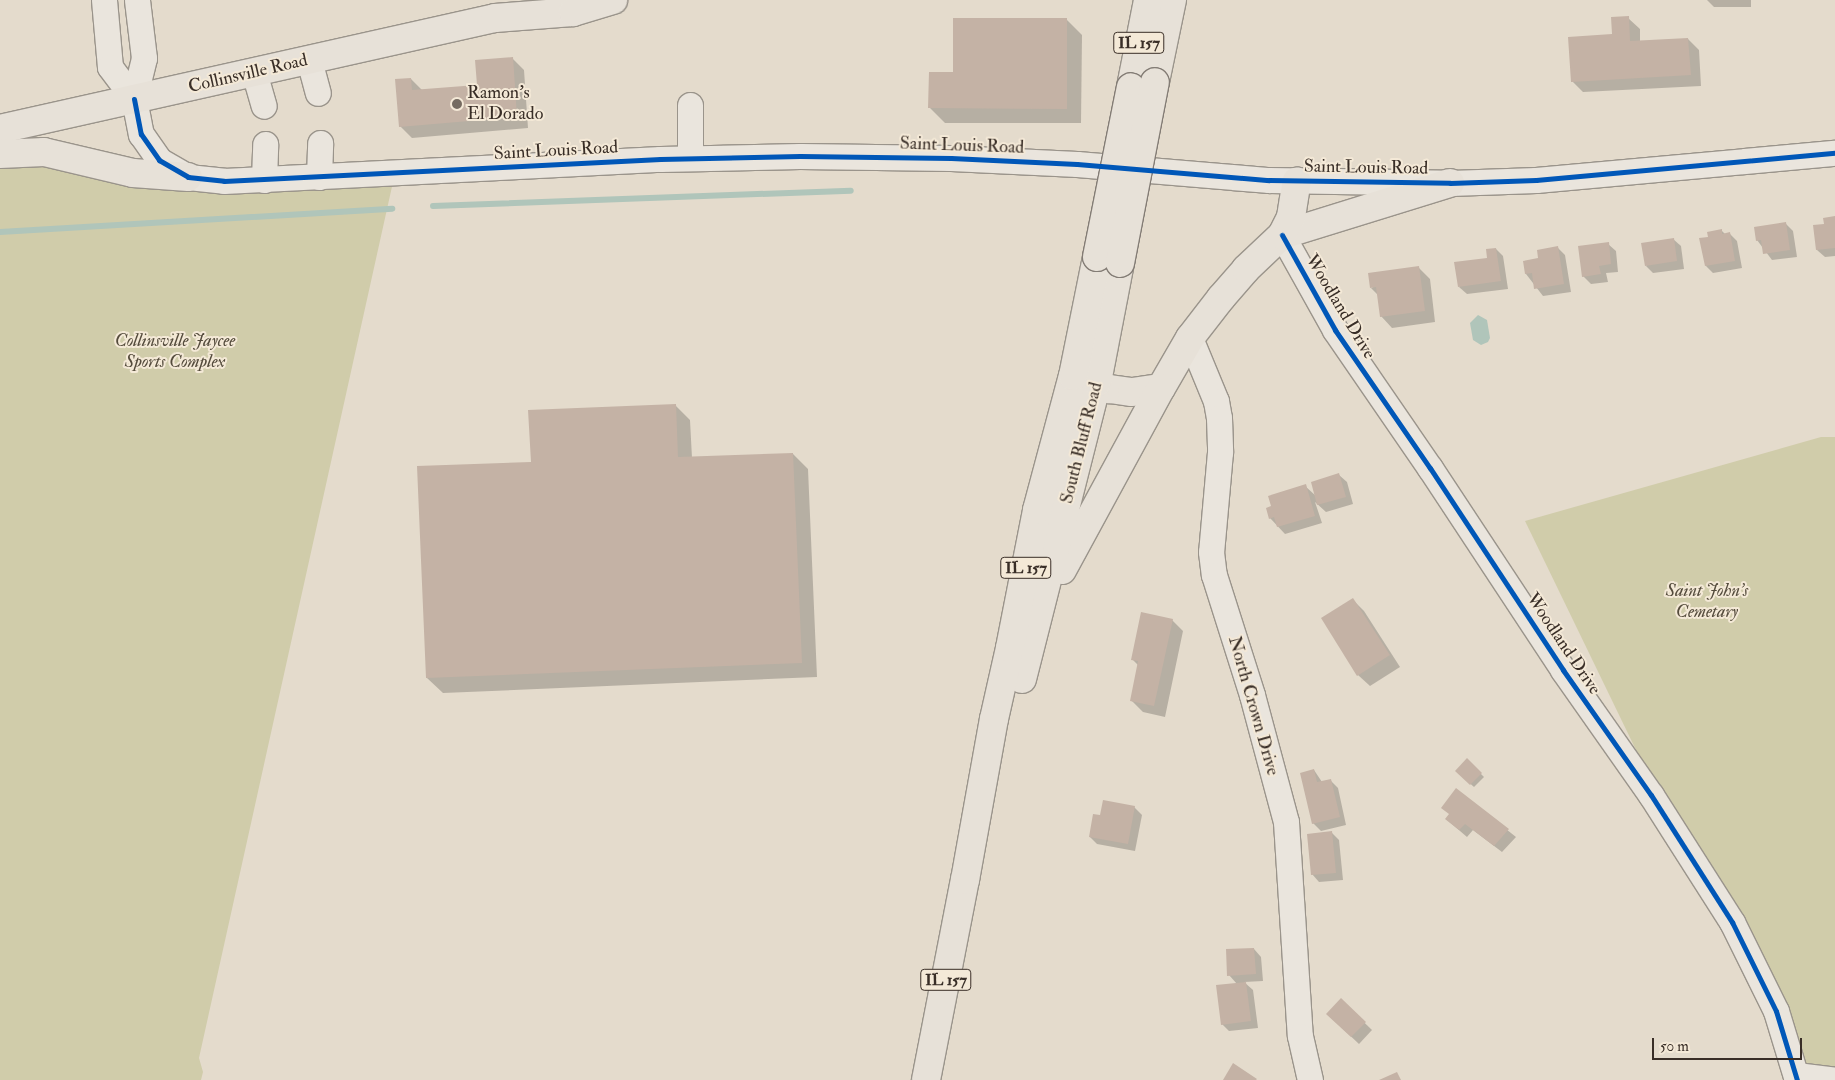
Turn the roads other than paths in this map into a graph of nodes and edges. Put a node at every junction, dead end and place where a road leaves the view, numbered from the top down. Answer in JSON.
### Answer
{"nodes":[{"id":1,"x":104,"y":0,"type":"edge"},
{"id":2,"x":137,"y":0,"type":"edge"},
{"id":3,"x":537,"y":0,"type":"edge"},
{"id":4,"x":614,"y":0,"type":"edge"},
{"id":5,"x":1148,"y":0,"type":"edge"},
{"id":6,"x":1172,"y":0,"type":"edge"},
{"id":7,"x":495,"y":18,"type":"junction"},
{"id":8,"x":309,"y":60,"type":"junction"},
{"id":9,"x":254,"y":72,"type":"junction"},
{"id":10,"x":1143,"y":84,"type":"junction"},
{"id":11,"x":318,"y":93,"type":"dead end"},
{"id":12,"x":134,"y":99,"type":"junction"},
{"id":13,"x":690,"y":105,"type":"dead end"},
{"id":14,"x":264,"y":106,"type":"dead end"},
{"id":15,"x":0,"y":129,"type":"edge"},
{"id":16,"x":320,"y":143,"type":"dead end"},
{"id":17,"x":265,"y":144,"type":"dead end"},
{"id":18,"x":1835,"y":153,"type":"edge"},
{"id":19,"x":0,"y":154,"type":"edge"},
{"id":20,"x":690,"y":158,"type":"junction"},
{"id":21,"x":188,"y":177,"type":"junction"},
{"id":22,"x":319,"y":177,"type":"junction"},
{"id":23,"x":264,"y":180,"type":"junction"},
{"id":24,"x":1297,"y":181,"type":"junction"},
{"id":25,"x":1450,"y":183,"type":"junction"},
{"id":26,"x":1282,"y":235,"type":"junction"},
{"id":27,"x":1190,"y":338,"type":"junction"},
{"id":28,"x":1085,"y":379,"type":"junction"},
{"id":29,"x":1161,"y":388,"type":"junction"},
{"id":30,"x":1034,"y":630,"type":"junction"},
{"id":31,"x":966,"y":880,"type":"junction"},
{"id":32,"x":1797,"y":1078,"type":"edge"},
{"id":33,"x":926,"y":1080,"type":"edge"},
{"id":34,"x":1310,"y":1080,"type":"edge"},
{"id":35,"x":1835,"y":1080,"type":"edge"}],
"edges":[{"from":1,"to":12,"type":"street"},
{"from":2,"to":12,"type":"street"},
{"from":3,"to":7,"type":"main road","name":"Collinsville Road"},
{"from":4,"to":7,"type":"main road","name":"Collinsville Road"},
{"from":5,"to":10,"type":"main road","name":"South Bluff Road","number":"IL 157"},
{"from":6,"to":10,"type":"main road","name":"South Bluff Road","number":"IL 157"},
{"from":7,"to":8,"type":"main road","name":"Collinsville Road"},
{"from":8,"to":9,"type":"main road","name":"Collinsville Road"},
{"from":8,"to":11,"type":"street"},
{"from":9,"to":12,"type":"main road","name":"Collinsville Road"},
{"from":9,"to":14,"type":"street"},
{"from":10,"to":28,"type":"main road","name":"South Bluff Road","number":"IL 157","bridge":true},
{"from":12,"to":15,"type":"main road","name":"Collinsville Road"},
{"from":12,"to":21,"type":"street","name":"Saint Louis Road"},
{"from":13,"to":20,"type":"street"},
{"from":16,"to":22,"type":"street"},
{"from":17,"to":23,"type":"street"},
{"from":18,"to":25,"type":"street","name":"Saint Louis Road"},
{"from":19,"to":21,"type":"main road"},
{"from":20,"to":22,"type":"street","name":"Saint Louis Road"},
{"from":20,"to":24,"type":"street","name":"Saint Louis Road"},
{"from":21,"to":23,"type":"street","name":"Saint Louis Road"},
{"from":22,"to":23,"type":"street","name":"Saint Louis Road"},
{"from":24,"to":25,"type":"street","name":"Saint Louis Road"},
{"from":24,"to":26,"type":"main road"},
{"from":25,"to":26,"type":"main road"},
{"from":26,"to":27,"type":"main road"},
{"from":26,"to":32,"type":"street","name":"Woodland Drive"},
{"from":27,"to":29,"type":"main road"},
{"from":27,"to":34,"type":"street","name":"North Crown Drive"},
{"from":28,"to":29,"type":"main road"},
{"from":28,"to":30,"type":"main road","name":"South Bluff Road","number":"IL 157"},
{"from":28,"to":31,"type":"main road","name":"South Bluff Road","number":"IL 157"},
{"from":29,"to":30,"type":"main road"},
{"from":30,"to":31,"type":"main road","name":"South Bluff Road","number":"IL 157"},
{"from":31,"to":33,"type":"main road","name":"South Bluff Road","number":"IL 157"},
{"from":32,"to":35,"type":"street"}]}
